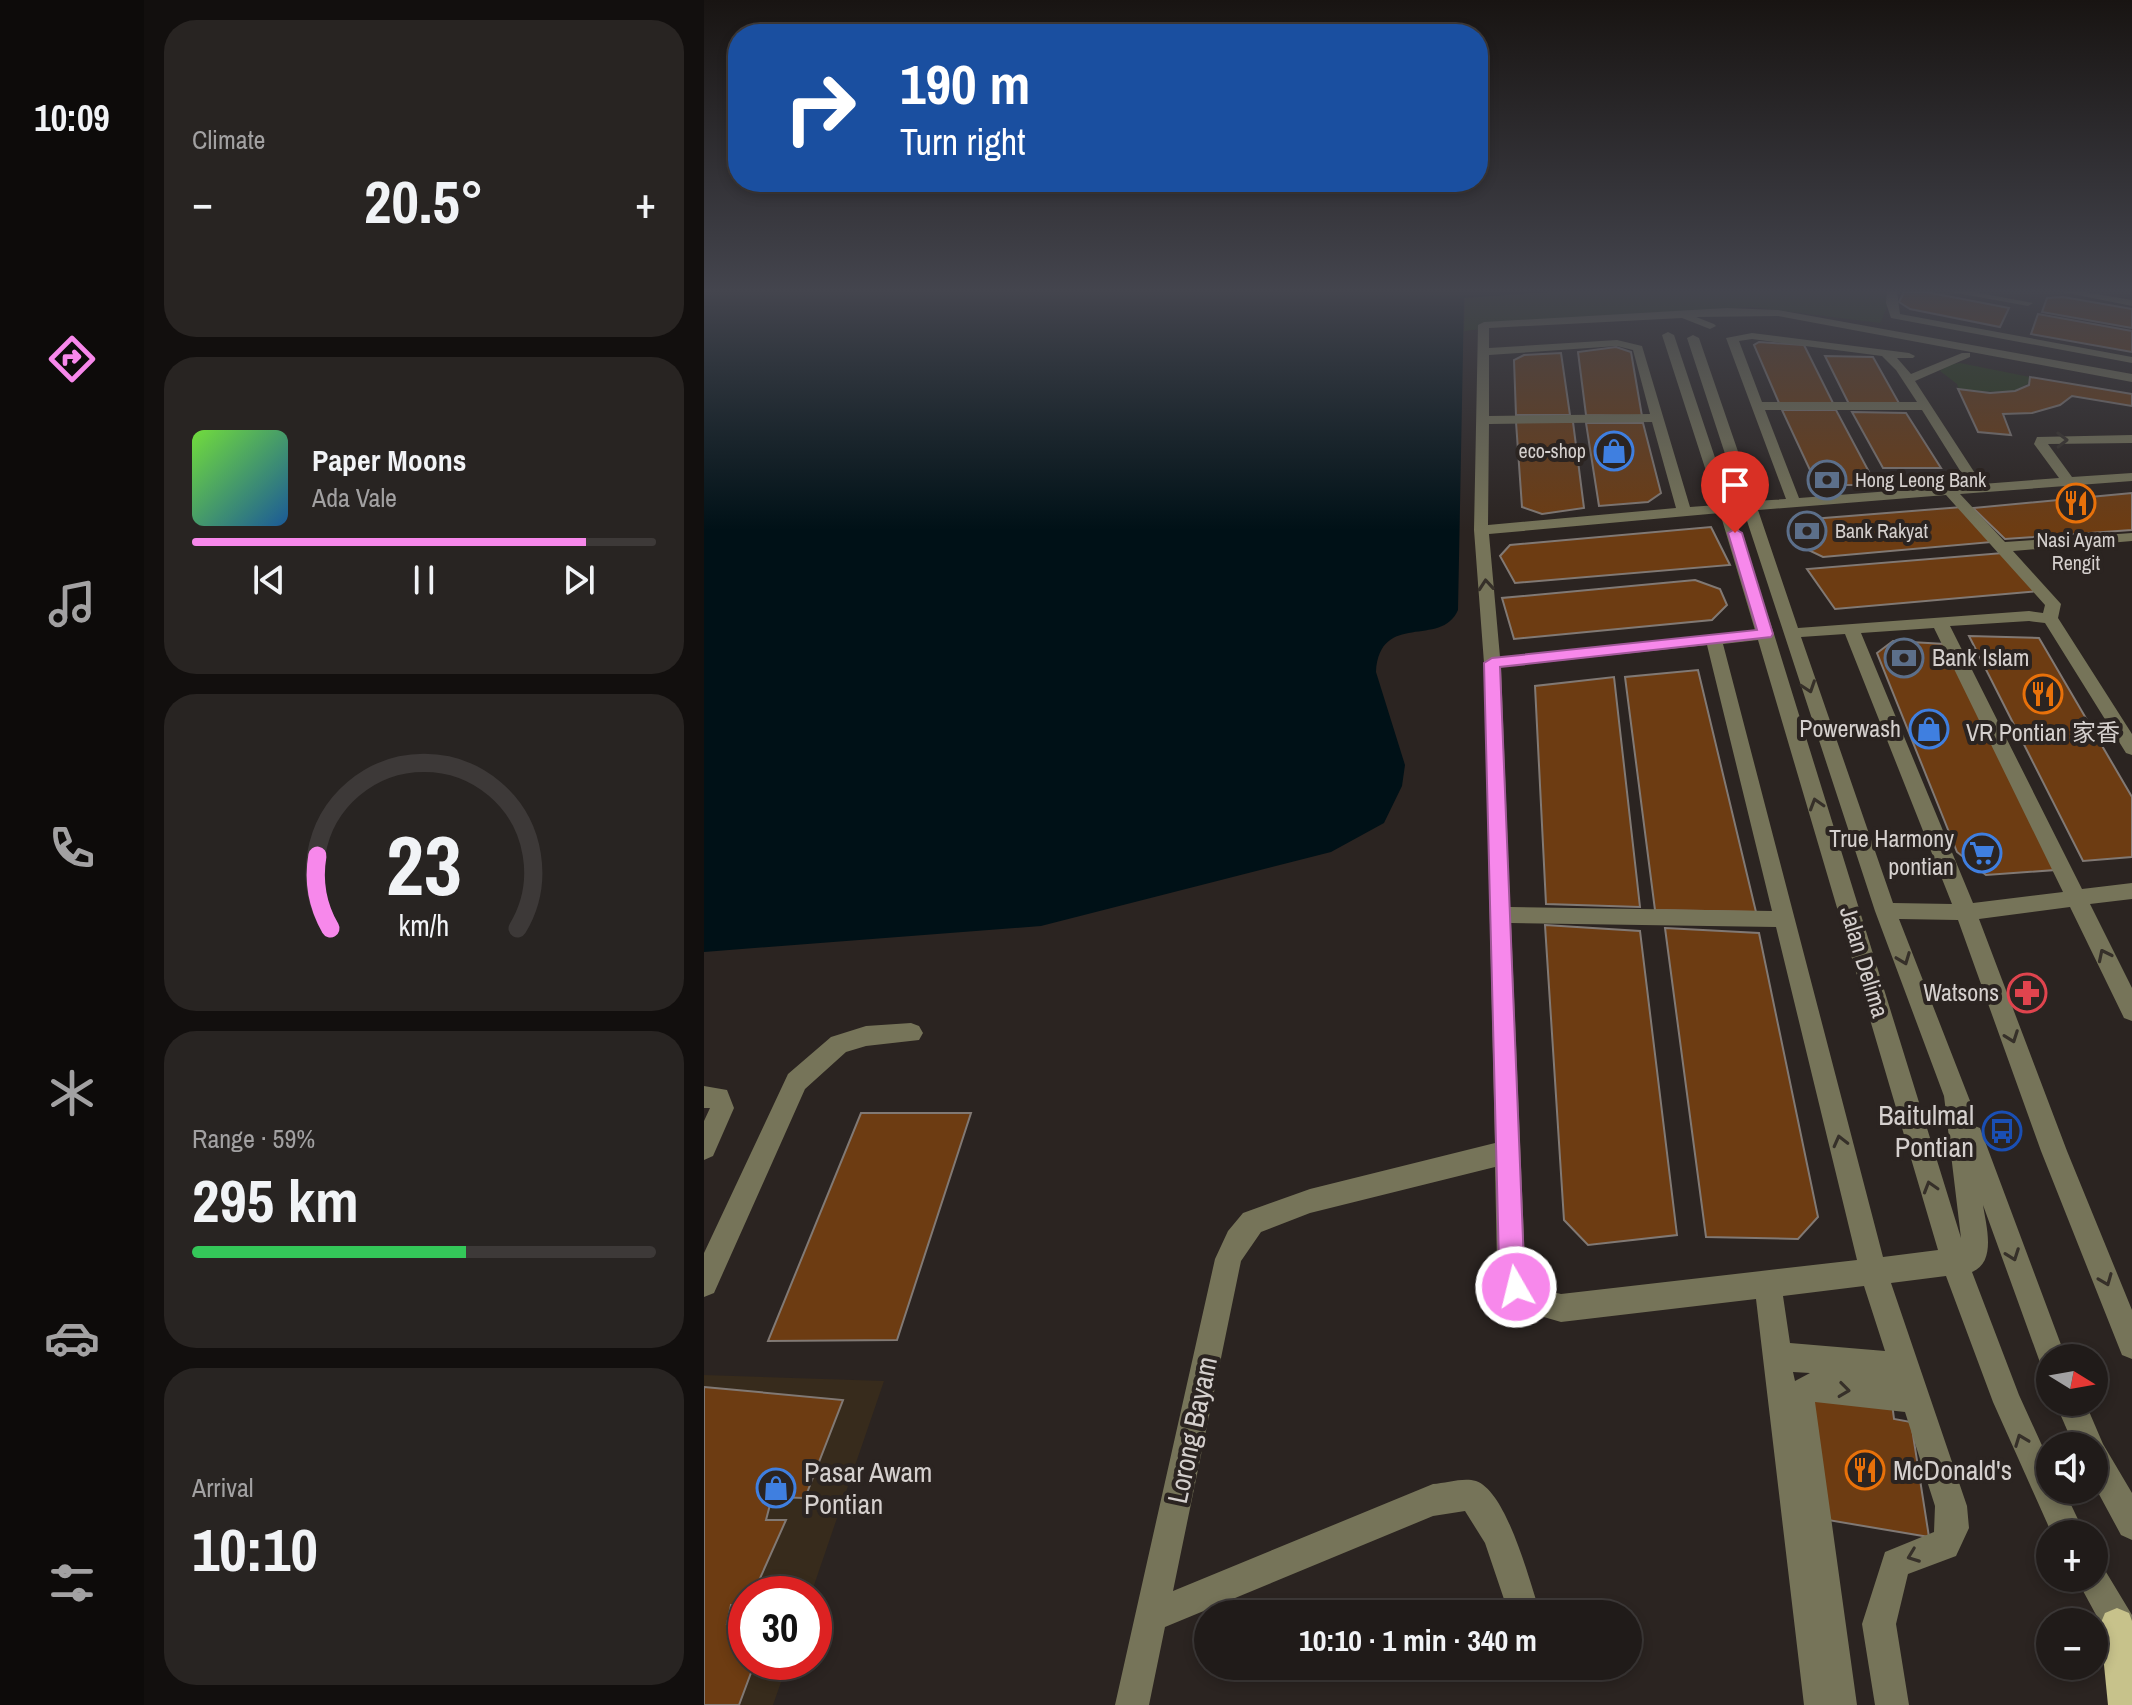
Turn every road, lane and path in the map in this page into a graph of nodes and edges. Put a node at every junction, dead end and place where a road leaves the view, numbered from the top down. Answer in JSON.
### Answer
{"nodes":[{"id":1,"x":1483,"y":372,"type":"edge"},
{"id":2,"x":1645,"y":372,"type":"edge"},
{"id":3,"x":1680,"y":372,"type":"edge"},
{"id":4,"x":1702,"y":372,"type":"edge"},
{"id":5,"x":1743,"y":372,"type":"edge"},
{"id":6,"x":1902,"y":372,"type":"edge"},
{"id":7,"x":1912,"y":372,"type":"edge"},
{"id":8,"x":2049,"y":372,"type":"edge"},
{"id":9,"x":2098,"y":372,"type":"edge"},
{"id":10,"x":1904,"y":374,"type":"junction"},
{"id":11,"x":2132,"y":378,"type":"edge"},
{"id":12,"x":2132,"y":388,"type":"edge"},
{"id":13,"x":1755,"y":406,"type":"junction"},
{"id":14,"x":1925,"y":406,"type":"junction"},
{"id":15,"x":1657,"y":418,"type":"junction"},
{"id":16,"x":1482,"y":420,"type":"junction"},
{"id":17,"x":2132,"y":439,"type":"edge"},
{"id":18,"x":2130,"y":479,"type":"edge"},
{"id":19,"x":2068,"y":482,"type":"junction"},
{"id":20,"x":1978,"y":488,"type":"junction"},
{"id":21,"x":1950,"y":491,"type":"junction"},
{"id":22,"x":1794,"y":503,"type":"junction"},
{"id":23,"x":1738,"y":507,"type":"junction"},
{"id":24,"x":1684,"y":512,"type":"junction"},
{"id":25,"x":1481,"y":530,"type":"junction"},
{"id":26,"x":2132,"y":537,"type":"edge"},
{"id":27,"x":2004,"y":547,"type":"junction"},
{"id":28,"x":2050,"y":619,"type":"junction"},
{"id":29,"x":1940,"y":623,"type":"junction"},
{"id":30,"x":1851,"y":629,"type":"junction"},
{"id":31,"x":1790,"y":633,"type":"junction"},
{"id":32,"x":1766,"y":634,"type":"junction"},
{"id":33,"x":1714,"y":640,"type":"junction"},
{"id":34,"x":1492,"y":663,"type":"junction"},
{"id":35,"x":2132,"y":749,"type":"edge"},
{"id":36,"x":2132,"y":891,"type":"edge"},
{"id":37,"x":2077,"y":899,"type":"junction"},
{"id":38,"x":1885,"y":911,"type":"junction"},
{"id":39,"x":1966,"y":912,"type":"junction"},
{"id":40,"x":1499,"y":915,"type":"junction"},
{"id":41,"x":1784,"y":919,"type":"junction"},
{"id":42,"x":2132,"y":1011,"type":"edge"},
{"id":43,"x":911,"y":1033,"type":"dead end"},
{"id":44,"x":1956,"y":1095,"type":"junction"},
{"id":45,"x":704,"y":1097,"type":"edge"},
{"id":46,"x":704,"y":1148,"type":"edge"},
{"id":47,"x":1507,"y":1152,"type":"junction"},
{"id":48,"x":1953,"y":1262,"type":"junction"},
{"id":49,"x":1873,"y":1271,"type":"junction"},
{"id":50,"x":704,"y":1283,"type":"edge"},
{"id":51,"x":1768,"y":1284,"type":"junction"},
{"id":52,"x":2047,"y":1344,"type":"edge"},
{"id":53,"x":2132,"y":1345,"type":"edge"},
{"id":54,"x":1777,"y":1356,"type":"junction"},
{"id":55,"x":1903,"y":1367,"type":"junction"},
{"id":56,"x":1913,"y":1398,"type":"junction"},
{"id":57,"x":2108,"y":1480,"type":"edge"},
{"id":58,"x":2062,"y":1520,"type":"edge"},
{"id":59,"x":2132,"y":1524,"type":"edge"},
{"id":60,"x":2100,"y":1592,"type":"edge"},
{"id":61,"x":1520,"y":1600,"type":"edge"},
{"id":62,"x":1152,"y":1616,"type":"junction"},
{"id":63,"x":2124,"y":1636,"type":"edge"},
{"id":64,"x":1132,"y":1705,"type":"edge"},
{"id":65,"x":1821,"y":1705,"type":"edge"},
{"id":66,"x":1840,"y":1705,"type":"edge"},
{"id":67,"x":1892,"y":1705,"type":"edge"},
{"id":68,"x":2125,"y":1705,"type":"edge"}],
"edges":[{"from":1,"to":16,"type":"street"},
{"from":2,"to":15,"type":"street"},
{"from":3,"to":23,"type":"street","name":"Jalan Delima"},
{"from":4,"to":23,"type":"street","name":"Jalan Delima"},
{"from":5,"to":13,"type":"street"},
{"from":6,"to":10,"type":"street"},
{"from":7,"to":10,"type":"street"},
{"from":8,"to":12,"type":"street"},
{"from":9,"to":11,"type":"street"},
{"from":10,"to":14,"type":"street"},
{"from":13,"to":14,"type":"street"},
{"from":13,"to":22,"type":"street"},
{"from":14,"to":20,"type":"street"},
{"from":15,"to":16,"type":"street"},
{"from":15,"to":24,"type":"street"},
{"from":16,"to":25,"type":"street"},
{"from":19,"to":17,"type":"street","one_way":true},
{"from":18,"to":19,"type":"street"},
{"from":19,"to":20,"type":"street"},
{"from":20,"to":21,"type":"street"},
{"from":21,"to":22,"type":"street"},
{"from":21,"to":27,"type":"street"},
{"from":22,"to":23,"type":"street"},
{"from":23,"to":24,"type":"street"},
{"from":23,"to":31,"type":"street","name":"Jalan Delima"},
{"from":23,"to":32,"type":"street","name":"Jalan Delima"},
{"from":24,"to":25,"type":"street"},
{"from":34,"to":25,"type":"street","one_way":true},
{"from":26,"to":27,"type":"street"},
{"from":27,"to":28,"type":"street"},
{"from":28,"to":29,"type":"street"},
{"from":28,"to":35,"type":"street"},
{"from":29,"to":30,"type":"street"},
{"from":29,"to":37,"type":"street"},
{"from":30,"to":31,"type":"street"},
{"from":30,"to":39,"type":"street"},
{"from":31,"to":38,"type":"street","name":"Jalan Delima","one_way":true},
{"from":32,"to":33,"type":"street"},
{"from":48,"to":32,"type":"street","name":"Jalan Delima","one_way":true},
{"from":33,"to":34,"type":"street"},
{"from":33,"to":41,"type":"street"},
{"from":34,"to":40,"type":"street"},
{"from":36,"to":37,"type":"street"},
{"from":37,"to":39,"type":"street"},
{"from":42,"to":37,"type":"street","one_way":true},
{"from":38,"to":39,"type":"street"},
{"from":38,"to":44,"type":"street","name":"Jalan Delima","one_way":true},
{"from":39,"to":53,"type":"street","one_way":true},
{"from":40,"to":41,"type":"street"},
{"from":40,"to":47,"type":"street"},
{"from":49,"to":41,"type":"street","one_way":true},
{"from":43,"to":50,"type":"street"},
{"from":44,"to":48,"type":"street"},
{"from":44,"to":52,"type":"street","name":"Jalan Delima","one_way":true},
{"from":45,"to":46,"type":"street"},
{"from":47,"to":51,"type":"street"},
{"from":47,"to":62,"type":"street","name":"Lorong Bayam"},
{"from":48,"to":49,"type":"street"},
{"from":58,"to":48,"type":"street","name":"Jalan Delima","one_way":true},
{"from":49,"to":51,"type":"street"},
{"from":49,"to":55,"type":"street"},
{"from":51,"to":54,"type":"street"},
{"from":54,"to":55,"type":"street"},
{"from":54,"to":65,"type":"street"},
{"from":55,"to":56,"type":"street"},
{"from":66,"to":56,"type":"street","one_way":true},
{"from":56,"to":67,"type":"street","one_way":true},
{"from":57,"to":59,"type":"street"},
{"from":60,"to":63,"type":"street"},
{"from":61,"to":62,"type":"street"},
{"from":62,"to":64,"type":"street","name":"Lorong Bayam"},
{"from":63,"to":68,"type":"main road"}]}
